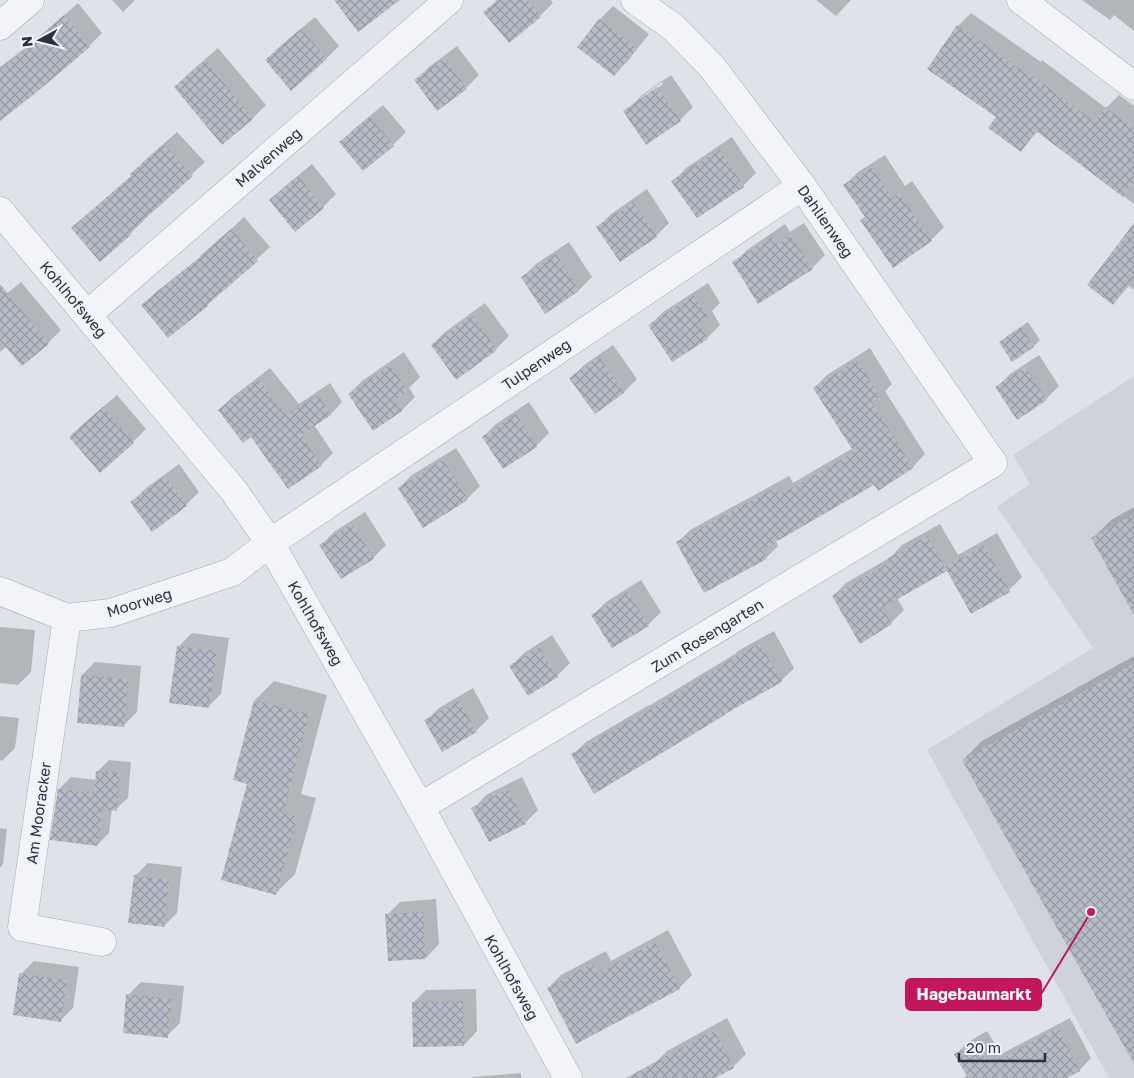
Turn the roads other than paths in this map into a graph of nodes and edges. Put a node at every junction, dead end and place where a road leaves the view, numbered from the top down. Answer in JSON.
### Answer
{"nodes":[{"id":1,"x":30,"y":0,"type":"edge"},
{"id":2,"x":449,"y":0,"type":"edge"},
{"id":3,"x":635,"y":0,"type":"edge"},
{"id":4,"x":1020,"y":0,"type":"edge"},
{"id":5,"x":0,"y":26,"type":"edge"},
{"id":6,"x":1134,"y":86,"type":"edge"},
{"id":7,"x":802,"y":186,"type":"junction"},
{"id":8,"x":0,"y":211,"type":"edge"},
{"id":9,"x":87,"y":315,"type":"junction"},
{"id":10,"x":993,"y":463,"type":"joint"},
{"id":11,"x":270,"y":543,"type":"junction"},
{"id":12,"x":0,"y":591,"type":"edge"},
{"id":13,"x":67,"y":618,"type":"junction"},
{"id":14,"x":420,"y":807,"type":"junction"},
{"id":15,"x":102,"y":942,"type":"dead end"},
{"id":16,"x":568,"y":1078,"type":"edge"}],
"edges":[{"from":1,"to":5,"type":"street"},
{"from":2,"to":9,"type":"street","name":"Malvenweg"},
{"from":3,"to":7,"type":"street","name":"Dahlienweg"},
{"from":4,"to":6,"type":"street"},
{"from":7,"to":10,"type":"street","name":"Dahlienweg"},
{"from":7,"to":11,"type":"street","name":"Tulpenweg"},
{"from":8,"to":9,"type":"street","name":"Kohlhofsweg"},
{"from":9,"to":11,"type":"street","name":"Kohlhofsweg"},
{"from":10,"to":14,"type":"street","name":"Zum Rosengarten"},
{"from":11,"to":13,"type":"street","name":"Moorweg"},
{"from":11,"to":14,"type":"street","name":"Kohlhofsweg"},
{"from":12,"to":13,"type":"street","name":"Moorweg"},
{"from":13,"to":15,"type":"street","name":"Am Mooracker"},
{"from":14,"to":16,"type":"street","name":"Kohlhofsweg"}]}
